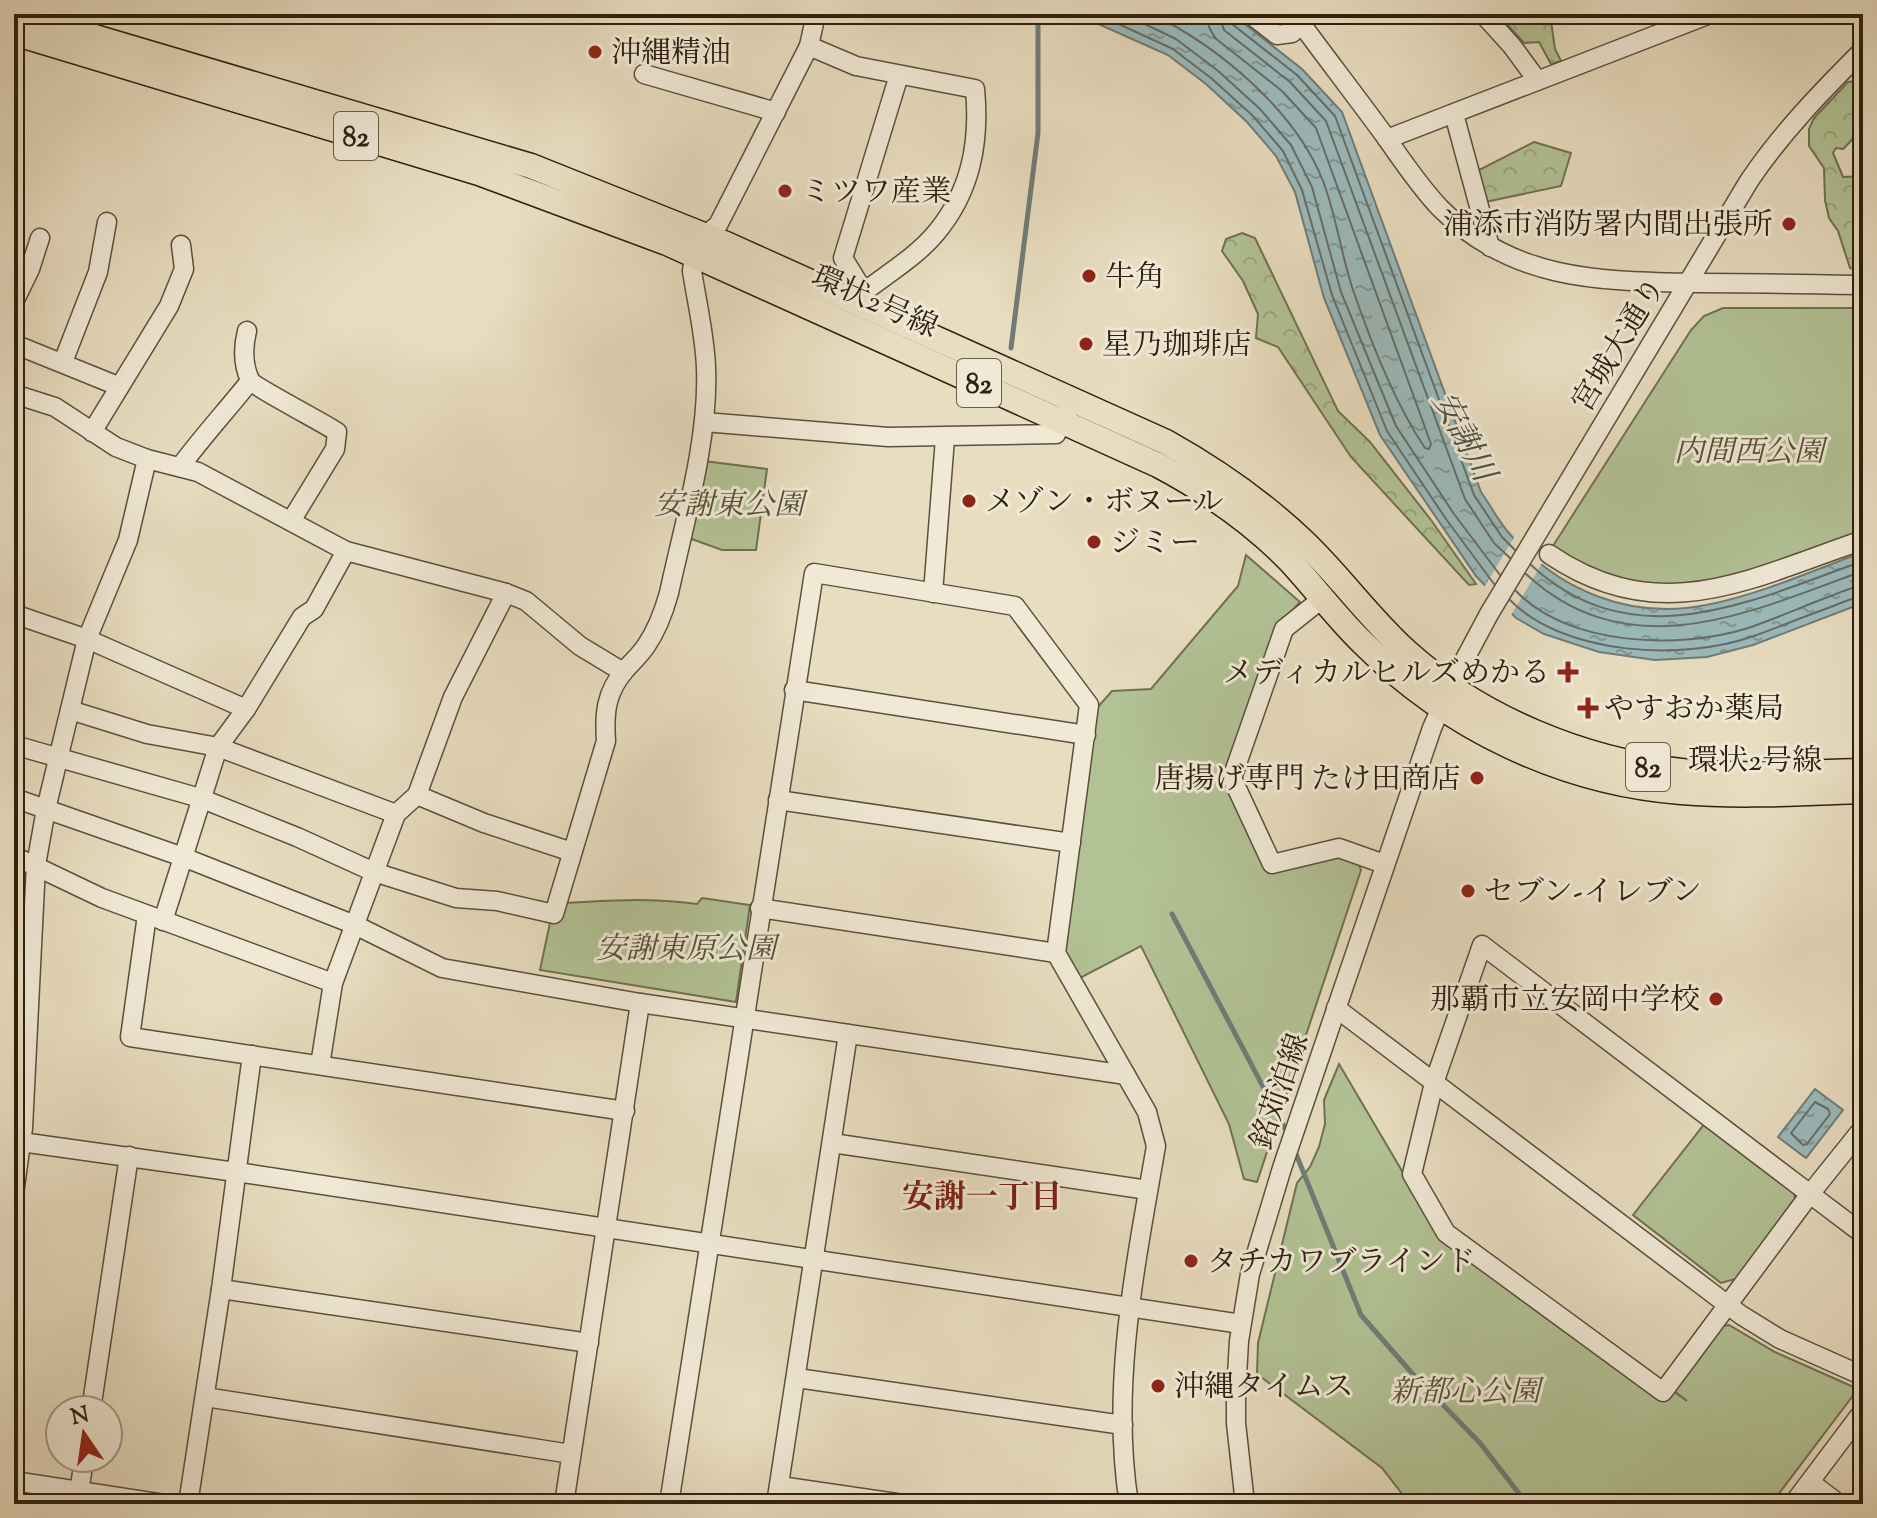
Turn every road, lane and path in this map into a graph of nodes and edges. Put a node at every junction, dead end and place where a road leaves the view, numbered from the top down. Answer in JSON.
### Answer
{"nodes":[{"id":1,"x":17,"y":14,"type":"edge"},
{"id":2,"x":816,"y":14,"type":"edge"},
{"id":3,"x":1250,"y":14,"type":"edge"},
{"id":4,"x":1483,"y":14,"type":"edge"},
{"id":5,"x":1710,"y":14,"type":"edge"},
{"id":6,"x":1298,"y":19,"type":"edge"},
{"id":7,"x":14,"y":33,"type":"edge"},
{"id":8,"x":809,"y":46,"type":"junction"},
{"id":9,"x":1863,"y":50,"type":"edge"},
{"id":10,"x":644,"y":74,"type":"dead end"},
{"id":11,"x":899,"y":75,"type":"junction"},
{"id":12,"x":1537,"y":80,"type":"junction"},
{"id":13,"x":776,"y":112,"type":"junction"},
{"id":14,"x":1454,"y":114,"type":"junction"},
{"id":15,"x":1387,"y":139,"type":"junction"},
{"id":16,"x":107,"y":222,"type":"dead end"},
{"id":17,"x":40,"y":238,"type":"dead end"},
{"id":18,"x":181,"y":245,"type":"dead end"},
{"id":19,"x":699,"y":245,"type":"junction"},
{"id":20,"x":1490,"y":247,"type":"junction"},
{"id":21,"x":1687,"y":282,"type":"junction"},
{"id":22,"x":1863,"y":285,"type":"edge"},
{"id":23,"x":14,"y":302,"type":"edge"},
{"id":24,"x":855,"y":305,"type":"junction"},
{"id":25,"x":247,"y":331,"type":"dead end"},
{"id":26,"x":14,"y":344,"type":"edge"},
{"id":27,"x":63,"y":362,"type":"junction"},
{"id":28,"x":250,"y":381,"type":"junction"},
{"id":29,"x":118,"y":386,"type":"junction"},
{"id":30,"x":14,"y":394,"type":"edge"},
{"id":31,"x":1068,"y":411,"type":"junction"},
{"id":32,"x":704,"y":422,"type":"junction"},
{"id":33,"x":92,"y":432,"type":"junction"},
{"id":34,"x":945,"y":438,"type":"junction"},
{"id":35,"x":147,"y":459,"type":"junction"},
{"id":36,"x":180,"y":467,"type":"junction"},
{"id":37,"x":291,"y":521,"type":"junction"},
{"id":38,"x":1863,"y":540,"type":"edge"},
{"id":39,"x":346,"y":551,"type":"junction"},
{"id":40,"x":1549,"y":554,"type":"dead end"},
{"id":41,"x":506,"y":593,"type":"junction"},
{"id":42,"x":933,"y":593,"type":"junction"},
{"id":43,"x":1323,"y":598,"type":"junction"},
{"id":44,"x":14,"y":614,"type":"edge"},
{"id":45,"x":87,"y":639,"type":"junction"},
{"id":46,"x":623,"y":672,"type":"junction"},
{"id":47,"x":794,"y":690,"type":"junction"},
{"id":48,"x":1445,"y":698,"type":"junction"},
{"id":49,"x":246,"y":709,"type":"junction"},
{"id":50,"x":70,"y":710,"type":"junction"},
{"id":51,"x":1086,"y":735,"type":"junction"},
{"id":52,"x":14,"y":745,"type":"edge"},
{"id":53,"x":218,"y":747,"type":"junction"},
{"id":54,"x":59,"y":758,"type":"junction"},
{"id":55,"x":1863,"y":771,"type":"edge"},
{"id":56,"x":1863,"y":791,"type":"edge"},
{"id":57,"x":417,"y":795,"type":"junction"},
{"id":58,"x":14,"y":798,"type":"edge"},
{"id":59,"x":200,"y":798,"type":"junction"},
{"id":60,"x":778,"y":800,"type":"junction"},
{"id":61,"x":46,"y":809,"type":"junction"},
{"id":62,"x":396,"y":814,"type":"junction"},
{"id":63,"x":1071,"y":843,"type":"junction"},
{"id":64,"x":572,"y":852,"type":"junction"},
{"id":65,"x":14,"y":856,"type":"edge"},
{"id":66,"x":183,"y":857,"type":"junction"},
{"id":67,"x":1384,"y":864,"type":"junction"},
{"id":68,"x":36,"y":865,"type":"junction"},
{"id":69,"x":374,"y":872,"type":"junction"},
{"id":70,"x":14,"y":901,"type":"edge"},
{"id":71,"x":34,"y":902,"type":"junction"},
{"id":72,"x":760,"y":908,"type":"junction"},
{"id":73,"x":155,"y":918,"type":"junction"},
{"id":74,"x":355,"y":925,"type":"junction"},
{"id":75,"x":1056,"y":953,"type":"junction"},
{"id":76,"x":333,"y":983,"type":"junction"},
{"id":77,"x":640,"y":1003,"type":"junction"},
{"id":78,"x":1336,"y":1008,"type":"junction"},
{"id":79,"x":744,"y":1019,"type":"junction"},
{"id":80,"x":848,"y":1034,"type":"junction"},
{"id":81,"x":20,"y":1050,"type":"edge"},
{"id":82,"x":252,"y":1055,"type":"junction"},
{"id":83,"x":320,"y":1065,"type":"junction"},
{"id":84,"x":1126,"y":1075,"type":"junction"},
{"id":85,"x":1434,"y":1083,"type":"junction"},
{"id":86,"x":625,"y":1111,"type":"junction"},
{"id":87,"x":1863,"y":1128,"type":"edge"},
{"id":88,"x":18,"y":1141,"type":"edge"},
{"id":89,"x":832,"y":1143,"type":"junction"},
{"id":90,"x":129,"y":1156,"type":"junction"},
{"id":91,"x":237,"y":1172,"type":"junction"},
{"id":92,"x":1148,"y":1190,"type":"junction"},
{"id":93,"x":14,"y":1194,"type":"edge"},
{"id":94,"x":1810,"y":1194,"type":"junction"},
{"id":95,"x":606,"y":1228,"type":"junction"},
{"id":96,"x":1863,"y":1234,"type":"edge"},
{"id":97,"x":709,"y":1243,"type":"junction"},
{"id":98,"x":814,"y":1260,"type":"junction"},
{"id":99,"x":221,"y":1289,"type":"junction"},
{"id":100,"x":1728,"y":1306,"type":"junction"},
{"id":101,"x":1130,"y":1308,"type":"junction"},
{"id":102,"x":1241,"y":1324,"type":"junction"},
{"id":103,"x":589,"y":1343,"type":"junction"},
{"id":104,"x":1863,"y":1376,"type":"edge"},
{"id":105,"x":797,"y":1378,"type":"junction"},
{"id":106,"x":93,"y":1394,"type":"edge"},
{"id":107,"x":205,"y":1397,"type":"junction"},
{"id":108,"x":1863,"y":1411,"type":"edge"},
{"id":109,"x":1123,"y":1425,"type":"junction"},
{"id":110,"x":571,"y":1454,"type":"junction"},
{"id":111,"x":82,"y":1474,"type":"edge"},
{"id":112,"x":14,"y":1481,"type":"edge"},
{"id":113,"x":1810,"y":1482,"type":"junction"},
{"id":114,"x":778,"y":1495,"type":"edge"},
{"id":115,"x":78,"y":1498,"type":"edge"},
{"id":116,"x":878,"y":1502,"type":"edge"},
{"id":117,"x":164,"y":1504,"type":"edge"},
{"id":118,"x":188,"y":1504,"type":"edge"},
{"id":119,"x":564,"y":1504,"type":"edge"},
{"id":120,"x":669,"y":1504,"type":"edge"},
{"id":121,"x":903,"y":1504,"type":"edge"},
{"id":122,"x":1129,"y":1504,"type":"edge"},
{"id":123,"x":1245,"y":1504,"type":"edge"},
{"id":124,"x":1793,"y":1504,"type":"edge"},
{"id":125,"x":1839,"y":1504,"type":"edge"}],
"edges":[{"from":1,"to":19,"type":"main road","name":"環状2号線","number":"82"},
{"from":2,"to":8,"type":"street"},
{"from":3,"to":6,"type":"street"},
{"from":4,"to":12,"type":"street"},
{"from":5,"to":12,"type":"street"},
{"from":6,"to":15,"type":"street"},
{"from":7,"to":19,"type":"main road","name":"環状2号線","number":"82"},
{"from":8,"to":11,"type":"street"},
{"from":8,"to":13,"type":"street"},
{"from":9,"to":21,"type":"street","name":"宮城大通り"},
{"from":10,"to":13,"type":"street"},
{"from":11,"to":24,"type":"street"},
{"from":11,"to":24,"type":"street"},
{"from":12,"to":14,"type":"street"},
{"from":13,"to":19,"type":"street"},
{"from":14,"to":15,"type":"street"},
{"from":14,"to":20,"type":"street"},
{"from":15,"to":20,"type":"street"},
{"from":16,"to":27,"type":"street"},
{"from":17,"to":23,"type":"street"},
{"from":18,"to":29,"type":"street"},
{"from":19,"to":24,"type":"main road","name":"環状2号線","number":"82"},
{"from":19,"to":32,"type":"street"},
{"from":20,"to":21,"type":"street"},
{"from":21,"to":22,"type":"street"},
{"from":21,"to":48,"type":"street","name":"宮城大通り"},
{"from":24,"to":31,"type":"main road","name":"環状2号線","number":"82"},
{"from":25,"to":28,"type":"street"},
{"from":26,"to":27,"type":"street"},
{"from":27,"to":29,"type":"street"},
{"from":28,"to":36,"type":"street"},
{"from":28,"to":37,"type":"street"},
{"from":29,"to":33,"type":"street"},
{"from":30,"to":33,"type":"street"},
{"from":31,"to":34,"type":"street"},
{"from":31,"to":43,"type":"main road","name":"環状2号線","number":"82"},
{"from":31,"to":48,"type":"main road","name":"環状2号線","number":"82"},
{"from":32,"to":34,"type":"street"},
{"from":32,"to":46,"type":"street"},
{"from":33,"to":35,"type":"street"},
{"from":34,"to":42,"type":"street"},
{"from":35,"to":36,"type":"street"},
{"from":35,"to":45,"type":"street"},
{"from":36,"to":37,"type":"street"},
{"from":37,"to":39,"type":"street"},
{"from":38,"to":40,"type":"street"},
{"from":39,"to":41,"type":"street"},
{"from":39,"to":49,"type":"street"},
{"from":41,"to":46,"type":"street"},
{"from":41,"to":57,"type":"street"},
{"from":42,"to":47,"type":"street"},
{"from":42,"to":51,"type":"street"},
{"from":43,"to":48,"type":"main road","name":"環状2号線","number":"82"},
{"from":43,"to":67,"type":"street"},
{"from":44,"to":45,"type":"street"},
{"from":45,"to":49,"type":"street"},
{"from":45,"to":50,"type":"street"},
{"from":46,"to":64,"type":"street"},
{"from":47,"to":51,"type":"street"},
{"from":47,"to":60,"type":"street"},
{"from":48,"to":55,"type":"main road","name":"環状2号線","number":"82"},
{"from":48,"to":56,"type":"main road","name":"環状2号線","number":"82"},
{"from":48,"to":67,"type":"street","name":"銘苅泊線"},
{"from":49,"to":53,"type":"street"},
{"from":50,"to":53,"type":"street"},
{"from":50,"to":54,"type":"street"},
{"from":51,"to":63,"type":"street"},
{"from":52,"to":54,"type":"street"},
{"from":53,"to":59,"type":"street"},
{"from":53,"to":62,"type":"street"},
{"from":54,"to":59,"type":"street"},
{"from":54,"to":61,"type":"street"},
{"from":57,"to":62,"type":"street"},
{"from":57,"to":64,"type":"street"},
{"from":58,"to":61,"type":"street"},
{"from":59,"to":66,"type":"street"},
{"from":59,"to":69,"type":"street"},
{"from":60,"to":63,"type":"street"},
{"from":60,"to":72,"type":"street"},
{"from":61,"to":66,"type":"street"},
{"from":61,"to":68,"type":"street"},
{"from":62,"to":69,"type":"street"},
{"from":63,"to":75,"type":"street"},
{"from":64,"to":69,"type":"street"},
{"from":65,"to":68,"type":"street"},
{"from":66,"to":73,"type":"street"},
{"from":66,"to":74,"type":"street"},
{"from":67,"to":78,"type":"street","name":"銘苅泊線"},
{"from":68,"to":71,"type":"street"},
{"from":68,"to":73,"type":"street"},
{"from":69,"to":74,"type":"street"},
{"from":70,"to":71,"type":"street"},
{"from":71,"to":81,"type":"street"},
{"from":72,"to":75,"type":"street"},
{"from":72,"to":79,"type":"street"},
{"from":73,"to":76,"type":"street"},
{"from":73,"to":82,"type":"street"},
{"from":74,"to":76,"type":"street"},
{"from":74,"to":77,"type":"street"},
{"from":75,"to":84,"type":"street"},
{"from":76,"to":83,"type":"street"},
{"from":77,"to":79,"type":"street"},
{"from":77,"to":86,"type":"street"},
{"from":78,"to":85,"type":"street"},
{"from":78,"to":102,"type":"street","name":"銘苅泊線"},
{"from":79,"to":80,"type":"street"},
{"from":79,"to":97,"type":"street"},
{"from":80,"to":84,"type":"street"},
{"from":80,"to":89,"type":"street"},
{"from":81,"to":88,"type":"street"},
{"from":82,"to":83,"type":"street"},
{"from":82,"to":91,"type":"street"},
{"from":83,"to":86,"type":"street"},
{"from":84,"to":92,"type":"street"},
{"from":85,"to":94,"type":"street"},
{"from":85,"to":100,"type":"street"},
{"from":85,"to":100,"type":"street"},
{"from":86,"to":95,"type":"street"},
{"from":87,"to":94,"type":"street"},
{"from":88,"to":90,"type":"street"},
{"from":88,"to":93,"type":"street"},
{"from":89,"to":92,"type":"street"},
{"from":89,"to":98,"type":"street"},
{"from":90,"to":91,"type":"street"},
{"from":90,"to":106,"type":"street"},
{"from":91,"to":95,"type":"street"},
{"from":91,"to":99,"type":"street"},
{"from":92,"to":101,"type":"street"},
{"from":94,"to":96,"type":"street"},
{"from":94,"to":100,"type":"street"},
{"from":95,"to":97,"type":"street"},
{"from":95,"to":103,"type":"street"},
{"from":97,"to":98,"type":"street"},
{"from":97,"to":120,"type":"street"},
{"from":98,"to":101,"type":"street"},
{"from":98,"to":105,"type":"street"},
{"from":99,"to":103,"type":"street"},
{"from":99,"to":107,"type":"street"},
{"from":100,"to":104,"type":"street"},
{"from":101,"to":102,"type":"street"},
{"from":101,"to":109,"type":"street"},
{"from":102,"to":123,"type":"street","name":"銘苅泊線"},
{"from":103,"to":110,"type":"street"},
{"from":105,"to":109,"type":"street"},
{"from":105,"to":114,"type":"street"},
{"from":107,"to":110,"type":"street"},
{"from":107,"to":118,"type":"street"},
{"from":108,"to":113,"type":"street"},
{"from":109,"to":122,"type":"street"},
{"from":110,"to":119,"type":"street"},
{"from":111,"to":115,"type":"street"},
{"from":112,"to":115,"type":"street"},
{"from":113,"to":124,"type":"street"},
{"from":113,"to":125,"type":"street"},
{"from":114,"to":116,"type":"street"},
{"from":115,"to":117,"type":"street"},
{"from":116,"to":121,"type":"street"}]}
